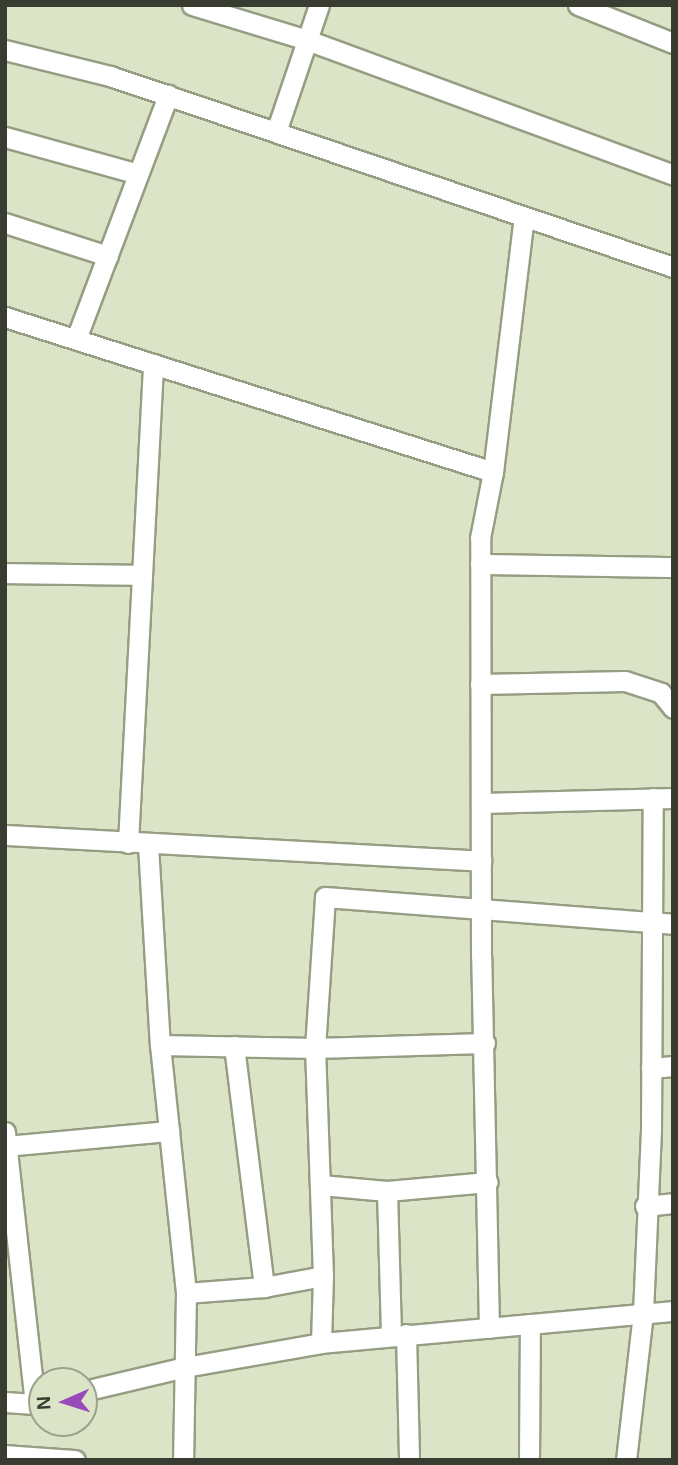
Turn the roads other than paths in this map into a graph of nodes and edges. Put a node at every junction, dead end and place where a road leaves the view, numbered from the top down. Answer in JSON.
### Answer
{"nodes":[{"id":1,"x":192,"y":5,"type":"edge"},
{"id":2,"x":319,"y":5,"type":"edge"},
{"id":3,"x":578,"y":5,"type":"edge"},
{"id":4,"x":307,"y":40,"type":"junction"},
{"id":5,"x":673,"y":43,"type":"edge"},
{"id":6,"x":5,"y":50,"type":"edge"},
{"id":7,"x":168,"y":95,"type":"junction"},
{"id":8,"x":276,"y":132,"type":"junction"},
{"id":9,"x":5,"y":137,"type":"edge"},
{"id":10,"x":138,"y":174,"type":"junction"},
{"id":11,"x":673,"y":174,"type":"edge"},
{"id":12,"x":524,"y":216,"type":"junction"},
{"id":13,"x":5,"y":223,"type":"edge"},
{"id":14,"x":108,"y":256,"type":"junction"},
{"id":15,"x":673,"y":267,"type":"edge"},
{"id":16,"x":5,"y":317,"type":"edge"},
{"id":17,"x":76,"y":340,"type":"junction"},
{"id":18,"x":153,"y":364,"type":"junction"},
{"id":19,"x":493,"y":472,"type":"junction"},
{"id":20,"x":480,"y":564,"type":"junction"},
{"id":21,"x":673,"y":567,"type":"edge"},
{"id":22,"x":5,"y":573,"type":"edge"},
{"id":23,"x":142,"y":575,"type":"junction"},
{"id":24,"x":480,"y":684,"type":"junction"},
{"id":25,"x":673,"y":708,"type":"edge"},
{"id":26,"x":663,"y":798,"type":"edge"},
{"id":27,"x":481,"y":803,"type":"junction"},
{"id":28,"x":5,"y":835,"type":"edge"},
{"id":29,"x":128,"y":844,"type":"junction"},
{"id":30,"x":148,"y":845,"type":"junction"},
{"id":31,"x":481,"y":861,"type":"junction"},
{"id":32,"x":481,"y":909,"type":"junction"},
{"id":33,"x":652,"y":923,"type":"junction"},
{"id":34,"x":673,"y":923,"type":"edge"},
{"id":35,"x":485,"y":1043,"type":"junction"},
{"id":36,"x":160,"y":1045,"type":"junction"},
{"id":37,"x":234,"y":1046,"type":"junction"},
{"id":38,"x":315,"y":1048,"type":"junction"},
{"id":39,"x":673,"y":1066,"type":"edge"},
{"id":40,"x":651,"y":1068,"type":"junction"},
{"id":41,"x":169,"y":1131,"type":"junction"},
{"id":42,"x":6,"y":1139,"type":"edge"},
{"id":43,"x":488,"y":1182,"type":"junction"},
{"id":44,"x":321,"y":1185,"type":"junction"},
{"id":45,"x":387,"y":1191,"type":"junction"},
{"id":46,"x":673,"y":1203,"type":"edge"},
{"id":47,"x":645,"y":1206,"type":"junction"},
{"id":48,"x":323,"y":1276,"type":"junction"},
{"id":49,"x":264,"y":1287,"type":"junction"},
{"id":50,"x":186,"y":1293,"type":"junction"},
{"id":51,"x":673,"y":1311,"type":"edge"},
{"id":52,"x":643,"y":1313,"type":"junction"},
{"id":53,"x":530,"y":1324,"type":"junction"},
{"id":54,"x":489,"y":1328,"type":"junction"},
{"id":55,"x":398,"y":1335,"type":"junction"},
{"id":56,"x":321,"y":1343,"type":"junction"},
{"id":57,"x":34,"y":1367,"type":"edge"},
{"id":58,"x":185,"y":1367,"type":"junction"},
{"id":59,"x":98,"y":1388,"type":"edge"},
{"id":60,"x":5,"y":1402,"type":"edge"},
{"id":61,"x":28,"y":1403,"type":"edge"},
{"id":62,"x":5,"y":1455,"type":"edge"},
{"id":63,"x":75,"y":1460,"type":"edge"},
{"id":64,"x":183,"y":1460,"type":"edge"},
{"id":65,"x":409,"y":1460,"type":"edge"},
{"id":66,"x":529,"y":1460,"type":"edge"},
{"id":67,"x":626,"y":1460,"type":"edge"}],
"edges":[{"from":1,"to":4,"type":"street"},
{"from":2,"to":4,"type":"street"},
{"from":3,"to":5,"type":"street"},
{"from":4,"to":8,"type":"street"},
{"from":4,"to":11,"type":"street"},
{"from":6,"to":7,"type":"street"},
{"from":7,"to":8,"type":"street"},
{"from":7,"to":10,"type":"street"},
{"from":8,"to":12,"type":"street"},
{"from":9,"to":10,"type":"street"},
{"from":10,"to":14,"type":"street"},
{"from":12,"to":15,"type":"street"},
{"from":12,"to":19,"type":"street"},
{"from":13,"to":14,"type":"street"},
{"from":14,"to":17,"type":"street"},
{"from":16,"to":17,"type":"street"},
{"from":17,"to":18,"type":"street"},
{"from":18,"to":19,"type":"street"},
{"from":18,"to":23,"type":"street"},
{"from":19,"to":20,"type":"street"},
{"from":20,"to":21,"type":"street"},
{"from":20,"to":24,"type":"street"},
{"from":22,"to":23,"type":"street"},
{"from":23,"to":29,"type":"street"},
{"from":24,"to":25,"type":"street"},
{"from":24,"to":27,"type":"street"},
{"from":26,"to":27,"type":"street"},
{"from":26,"to":33,"type":"street"},
{"from":27,"to":31,"type":"street"},
{"from":28,"to":29,"type":"street"},
{"from":29,"to":30,"type":"street"},
{"from":30,"to":31,"type":"street"},
{"from":30,"to":36,"type":"street"},
{"from":31,"to":32,"type":"street"},
{"from":32,"to":33,"type":"street"},
{"from":32,"to":35,"type":"street"},
{"from":32,"to":38,"type":"street"},
{"from":33,"to":34,"type":"street"},
{"from":33,"to":40,"type":"street"},
{"from":35,"to":38,"type":"street"},
{"from":35,"to":43,"type":"street"},
{"from":36,"to":37,"type":"street"},
{"from":36,"to":41,"type":"street"},
{"from":37,"to":38,"type":"street"},
{"from":37,"to":49,"type":"street"},
{"from":38,"to":44,"type":"street"},
{"from":39,"to":40,"type":"street"},
{"from":40,"to":47,"type":"street"},
{"from":41,"to":42,"type":"street"},
{"from":41,"to":50,"type":"street"},
{"from":42,"to":57,"type":"street"},
{"from":43,"to":45,"type":"street"},
{"from":43,"to":54,"type":"street"},
{"from":44,"to":45,"type":"street"},
{"from":44,"to":48,"type":"street"},
{"from":45,"to":55,"type":"street"},
{"from":46,"to":47,"type":"street"},
{"from":47,"to":52,"type":"street"},
{"from":48,"to":49,"type":"street"},
{"from":48,"to":56,"type":"street"},
{"from":49,"to":50,"type":"street"},
{"from":50,"to":58,"type":"street"},
{"from":51,"to":52,"type":"street"},
{"from":52,"to":53,"type":"street"},
{"from":52,"to":67,"type":"street"},
{"from":53,"to":54,"type":"street"},
{"from":53,"to":66,"type":"street"},
{"from":54,"to":55,"type":"street"},
{"from":55,"to":56,"type":"street"},
{"from":55,"to":65,"type":"street"},
{"from":56,"to":58,"type":"street"},
{"from":58,"to":59,"type":"street"},
{"from":58,"to":64,"type":"street"},
{"from":60,"to":61,"type":"street"},
{"from":62,"to":63,"type":"street"}]}
